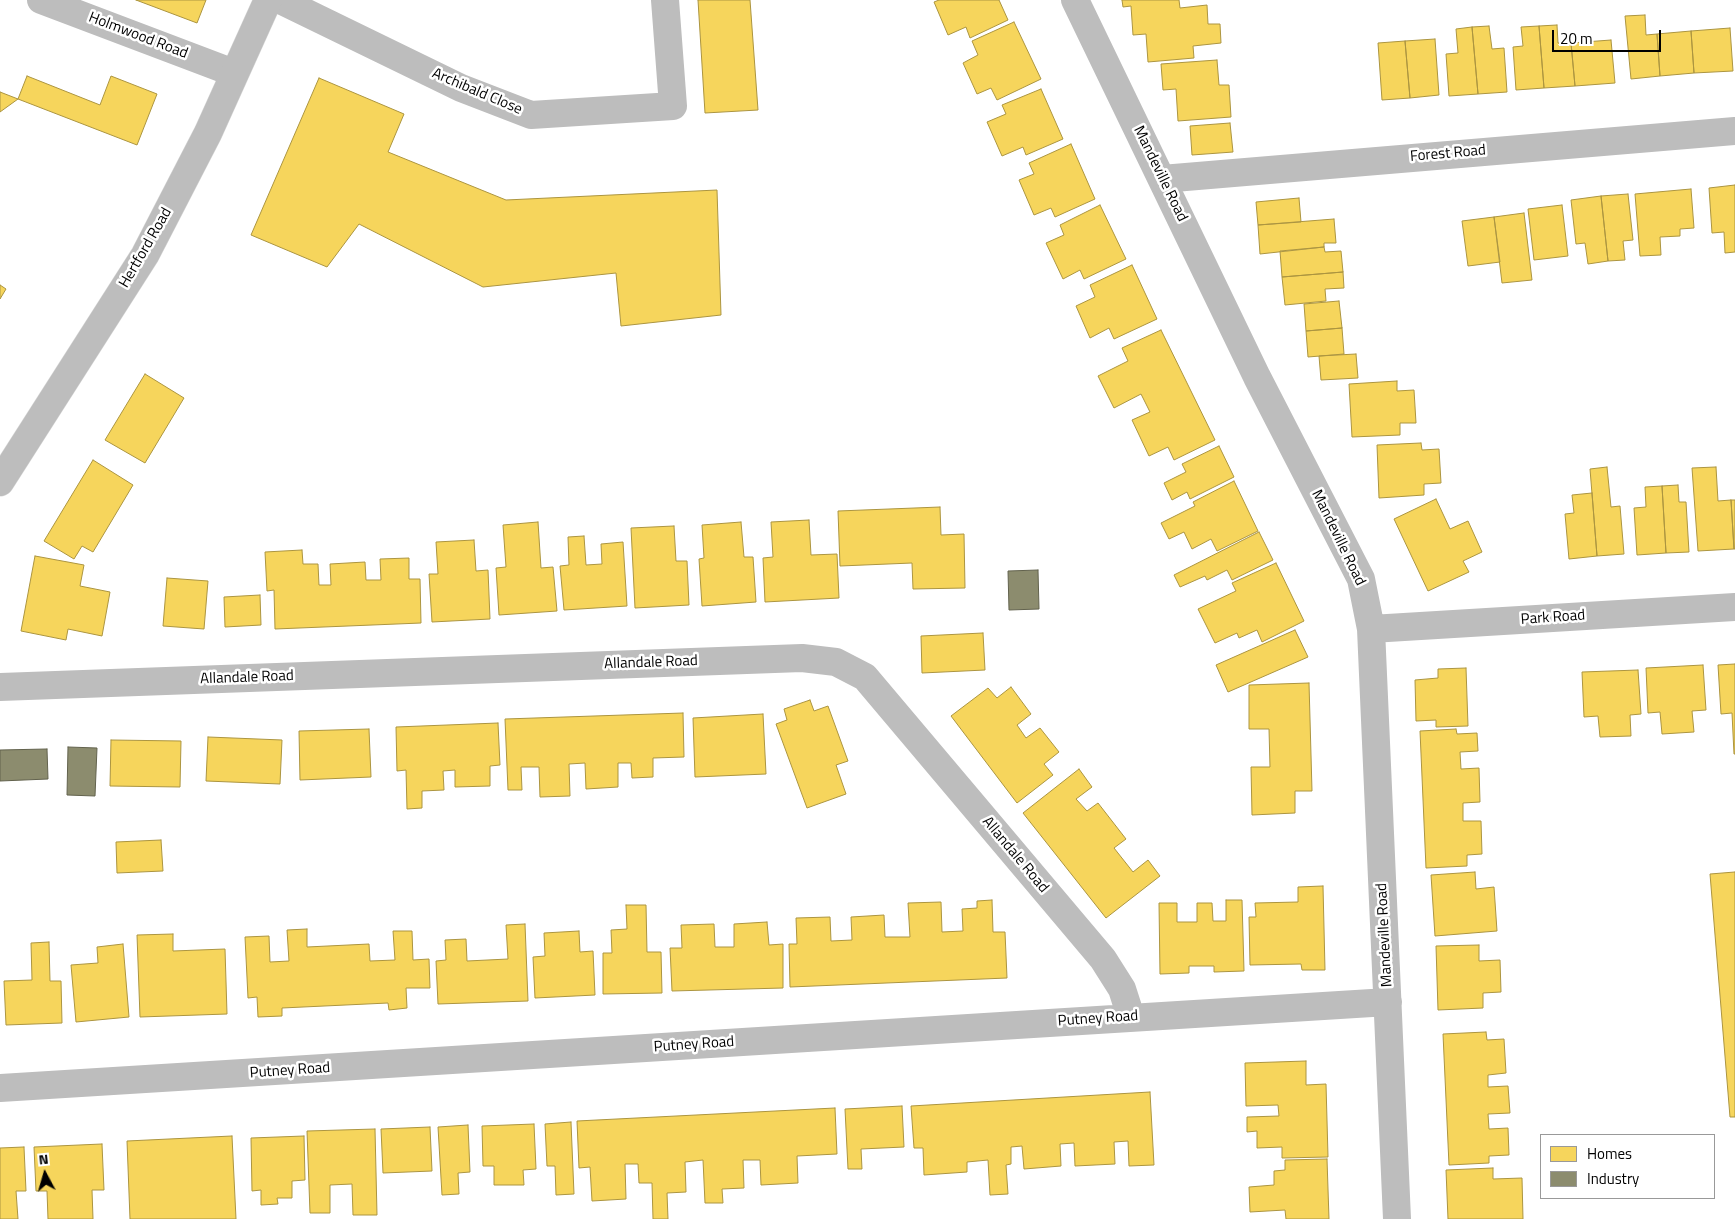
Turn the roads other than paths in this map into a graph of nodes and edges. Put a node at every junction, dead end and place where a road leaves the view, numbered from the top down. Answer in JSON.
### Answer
{"nodes":[{"id":1,"x":41,"y":0,"type":"edge"},
{"id":2,"x":268,"y":0,"type":"edge"},
{"id":3,"x":280,"y":0,"type":"edge"},
{"id":4,"x":665,"y":0,"type":"edge"},
{"id":5,"x":1075,"y":0,"type":"edge"},
{"id":6,"x":234,"y":73,"type":"junction"},
{"id":7,"x":1735,"y":132,"type":"edge"},
{"id":8,"x":1162,"y":179,"type":"junction"},
{"id":9,"x":0,"y":482,"type":"edge"},
{"id":10,"x":1735,"y":607,"type":"edge"},
{"id":11,"x":1371,"y":630,"type":"junction"},
{"id":12,"x":0,"y":687,"type":"edge"},
{"id":13,"x":1388,"y":1002,"type":"junction"},
{"id":14,"x":1132,"y":1017,"type":"junction"},
{"id":15,"x":0,"y":1088,"type":"edge"},
{"id":16,"x":1396,"y":1219,"type":"edge"}],
"edges":[{"from":1,"to":6,"type":"street","name":"Holmwood Road"},
{"from":2,"to":6,"type":"street","name":"Hertford Road"},
{"from":3,"to":4,"type":"street","name":"Archibald Close"},
{"from":5,"to":8,"type":"street","name":"Mandeville Road"},
{"from":6,"to":9,"type":"street","name":"Hertford Road"},
{"from":7,"to":8,"type":"street","name":"Forest Road"},
{"from":8,"to":11,"type":"street","name":"Mandeville Road"},
{"from":10,"to":11,"type":"street","name":"Park Road"},
{"from":11,"to":13,"type":"street","name":"Mandeville Road"},
{"from":12,"to":14,"type":"street","name":"Allandale Road"},
{"from":13,"to":14,"type":"street","name":"Putney Road"},
{"from":13,"to":16,"type":"street","name":"Mandeville Road"},
{"from":14,"to":15,"type":"street","name":"Putney Road"}]}
